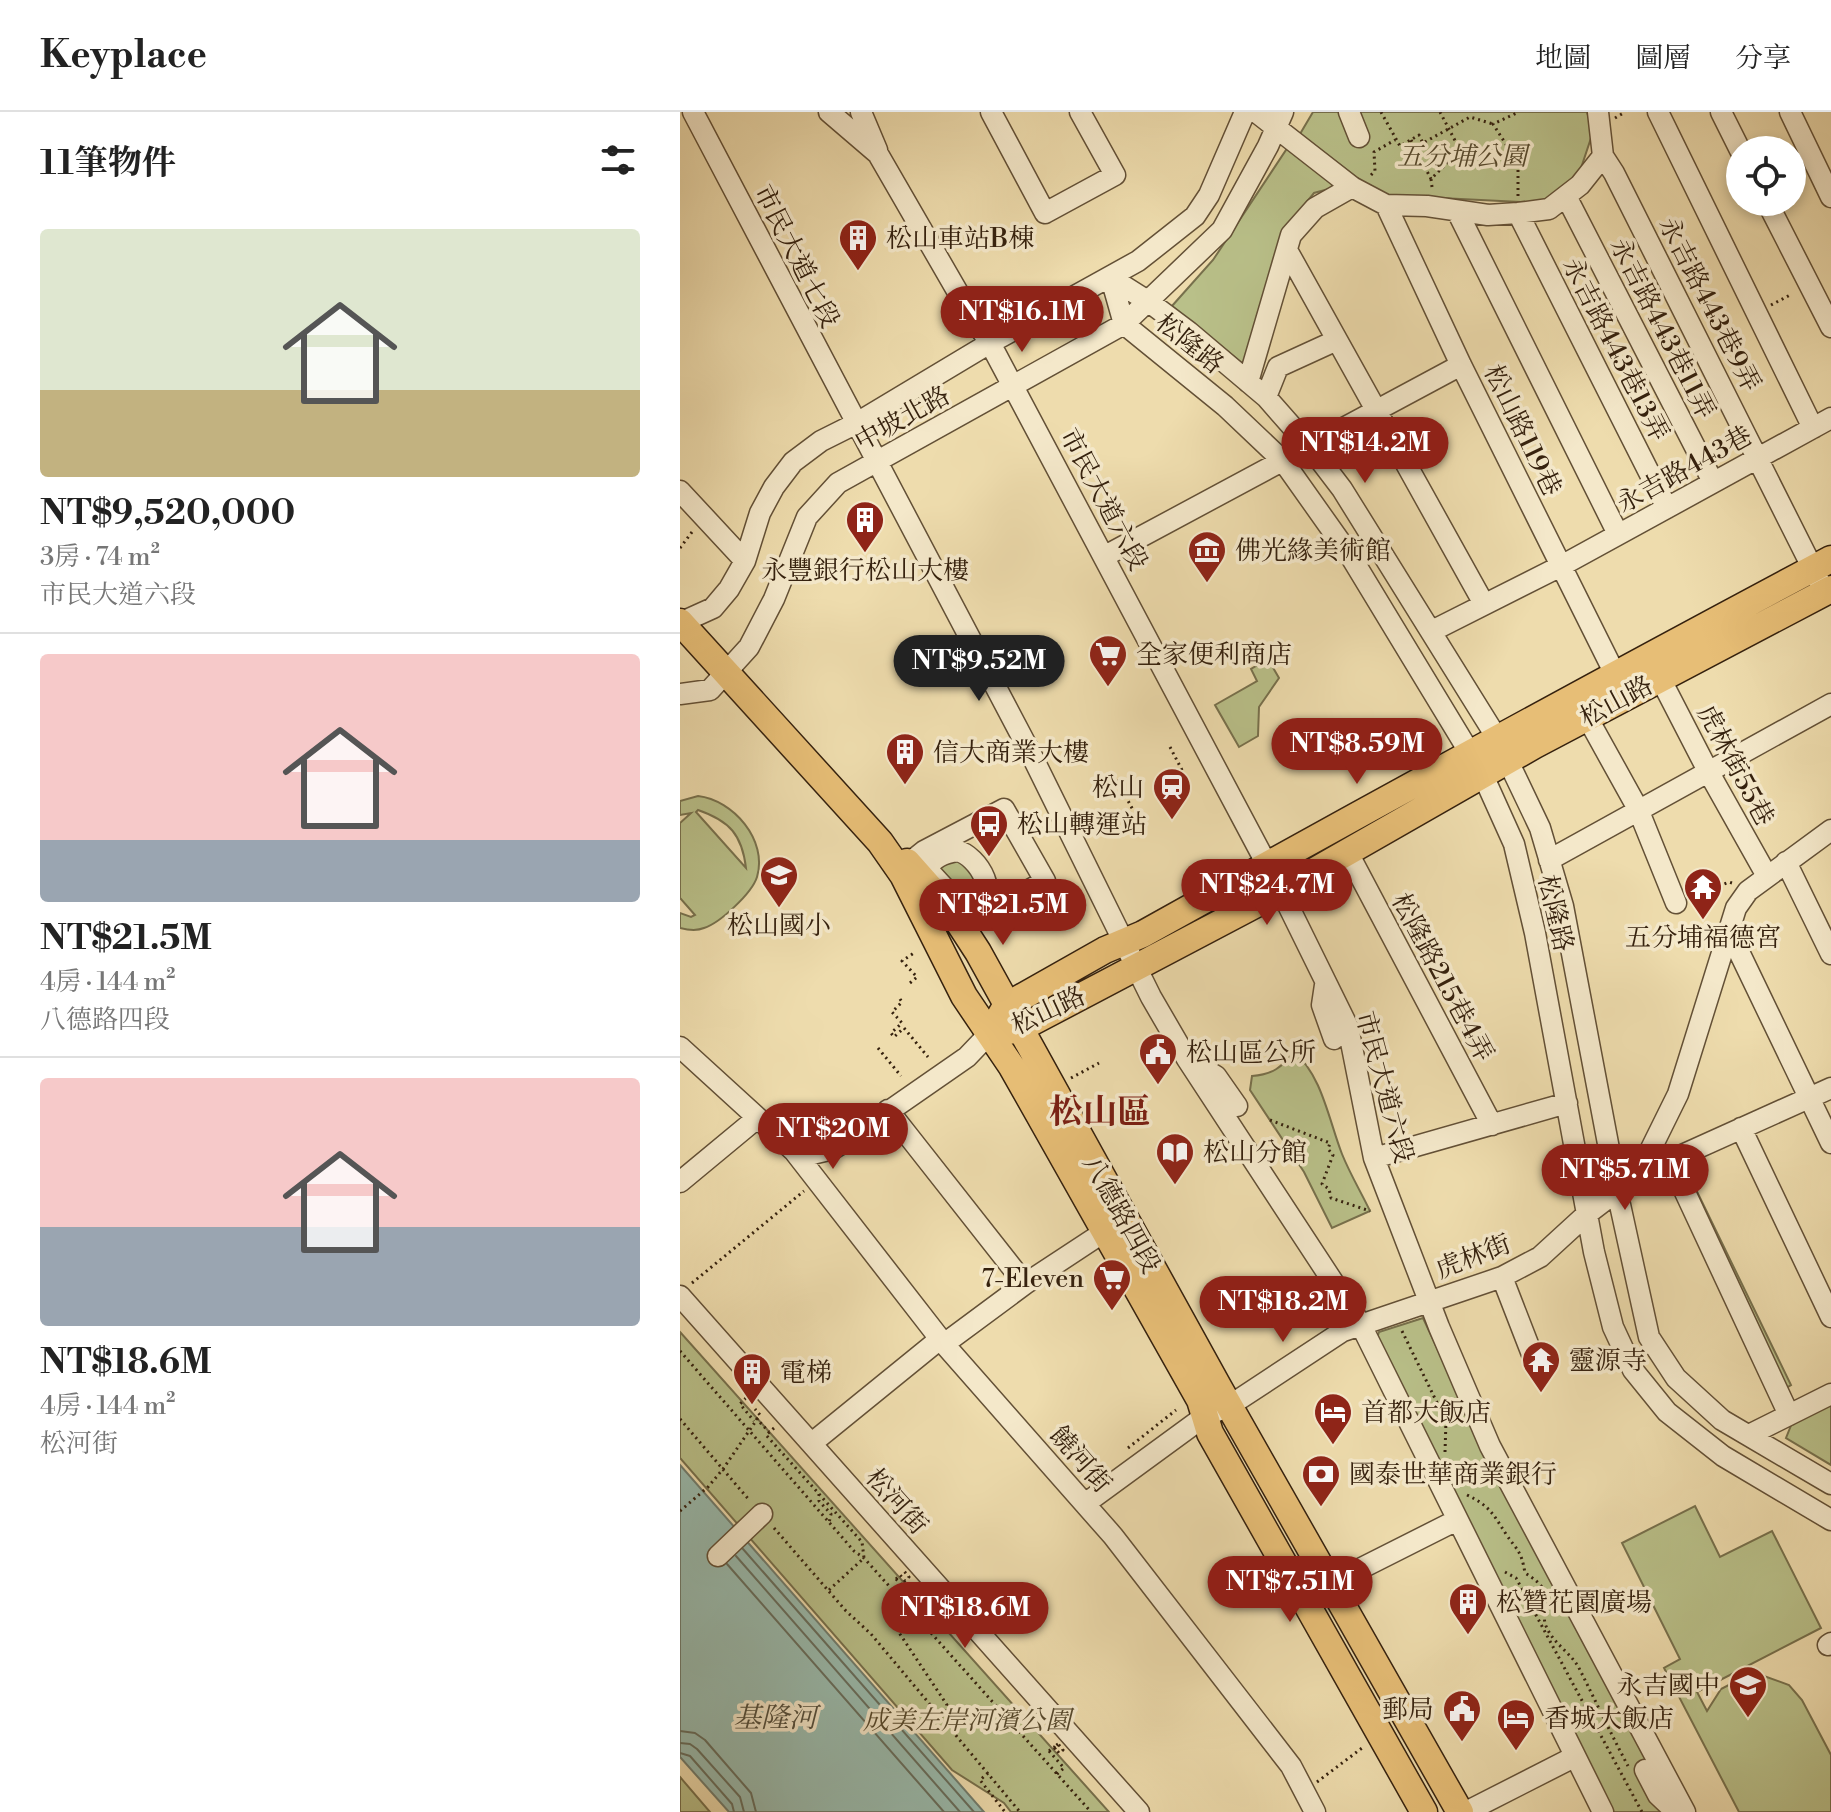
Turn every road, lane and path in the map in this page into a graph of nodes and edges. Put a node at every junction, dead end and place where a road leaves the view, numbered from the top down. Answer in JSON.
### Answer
{"nodes":[{"id":1,"x":693,"y":112,"type":"edge"},
{"id":2,"x":829,"y":112,"type":"edge"},
{"id":3,"x":861,"y":112,"type":"edge"},
{"id":4,"x":991,"y":112,"type":"edge"},
{"id":5,"x":1080,"y":112,"type":"edge"},
{"id":6,"x":1245,"y":112,"type":"edge"},
{"id":7,"x":1256,"y":112,"type":"edge"},
{"id":8,"x":1349,"y":112,"type":"edge"},
{"id":9,"x":1381,"y":112,"type":"edge"},
{"id":10,"x":1440,"y":112,"type":"edge"},
{"id":11,"x":1519,"y":112,"type":"edge"},
{"id":12,"x":1598,"y":112,"type":"edge"},
{"id":13,"x":1658,"y":112,"type":"edge"},
{"id":14,"x":1721,"y":112,"type":"edge"},
{"id":15,"x":1790,"y":112,"type":"edge"},
{"id":16,"x":1280,"y":119,"type":"edge"},
{"id":17,"x":1493,"y":124,"type":"junction"},
{"id":18,"x":1449,"y":129,"type":"junction"},
{"id":19,"x":1733,"y":136,"type":"edge"},
{"id":20,"x":1359,"y":137,"type":"dead end"},
{"id":21,"x":1396,"y":139,"type":"junction"},
{"id":22,"x":1411,"y":140,"type":"junction"},
{"id":23,"x":1405,"y":143,"type":"junction"},
{"id":24,"x":1409,"y":150,"type":"dead end"},
{"id":25,"x":878,"y":154,"type":"junction"},
{"id":26,"x":1609,"y":164,"type":"junction"},
{"id":27,"x":1371,"y":175,"type":"dead end"},
{"id":28,"x":1431,"y":179,"type":"junction"},
{"id":29,"x":1352,"y":187,"type":"junction"},
{"id":30,"x":1432,"y":191,"type":"dead end"},
{"id":31,"x":1566,"y":196,"type":"junction"},
{"id":32,"x":1831,"y":197,"type":"edge"},
{"id":33,"x":1386,"y":205,"type":"junction"},
{"id":34,"x":1457,"y":211,"type":"junction"},
{"id":35,"x":1518,"y":213,"type":"junction"},
{"id":36,"x":1774,"y":216,"type":"edge"},
{"id":37,"x":1287,"y":250,"type":"junction"},
{"id":38,"x":1111,"y":278,"type":"junction"},
{"id":39,"x":1810,"y":286,"type":"junction"},
{"id":40,"x":1149,"y":302,"type":"junction"},
{"id":41,"x":1756,"y":313,"type":"junction"},
{"id":42,"x":1124,"y":324,"type":"junction"},
{"id":43,"x":1831,"y":327,"type":"edge"},
{"id":44,"x":1337,"y":340,"type":"junction"},
{"id":45,"x":990,"y":343,"type":"junction"},
{"id":46,"x":1461,"y":365,"type":"junction"},
{"id":47,"x":1248,"y":382,"type":"junction"},
{"id":48,"x":1014,"y":386,"type":"junction"},
{"id":49,"x":1266,"y":397,"type":"junction"},
{"id":50,"x":1377,"y":412,"type":"junction"},
{"id":51,"x":1822,"y":423,"type":"edge"},
{"id":52,"x":855,"y":424,"type":"junction"},
{"id":53,"x":1310,"y":447,"type":"junction"},
{"id":54,"x":1758,"y":458,"type":"junction"},
{"id":55,"x":1283,"y":461,"type":"junction"},
{"id":56,"x":876,"y":463,"type":"junction"},
{"id":57,"x":1713,"y":482,"type":"junction"},
{"id":58,"x":680,"y":491,"type":"edge"},
{"id":59,"x":1667,"y":508,"type":"junction"},
{"id":60,"x":1618,"y":534,"type":"junction"},
{"id":61,"x":1105,"y":556,"type":"junction"},
{"id":62,"x":745,"y":561,"type":"junction"},
{"id":63,"x":1561,"y":566,"type":"junction"},
{"id":64,"x":1825,"y":577,"type":"edge"},
{"id":65,"x":1484,"y":604,"type":"junction"},
{"id":66,"x":680,"y":623,"type":"edge"},
{"id":67,"x":1432,"y":631,"type":"junction"},
{"id":68,"x":726,"y":673,"type":"junction"},
{"id":69,"x":1616,"y":676,"type":"junction"},
{"id":70,"x":1660,"y":678,"type":"junction"},
{"id":71,"x":680,"y":694,"type":"edge"},
{"id":72,"x":1831,"y":704,"type":"edge"},
{"id":73,"x":1587,"y":717,"type":"junction"},
{"id":74,"x":1170,"y":747,"type":"dead end"},
{"id":75,"x":1503,"y":750,"type":"junction"},
{"id":76,"x":1477,"y":764,"type":"junction"},
{"id":77,"x":1708,"y":771,"type":"junction"},
{"id":78,"x":1183,"y":772,"type":"dead end"},
{"id":79,"x":1117,"y":780,"type":"dead end"},
{"id":80,"x":1638,"y":809,"type":"junction"},
{"id":81,"x":1133,"y":810,"type":"dead end"},
{"id":82,"x":1831,"y":830,"type":"edge"},
{"id":83,"x":1348,"y":853,"type":"junction"},
{"id":84,"x":1549,"y":860,"type":"junction"},
{"id":85,"x":1786,"y":862,"type":"junction"},
{"id":86,"x":1267,"y":865,"type":"junction"},
{"id":87,"x":906,"y":869,"type":"junction"},
{"id":88,"x":1767,"y":876,"type":"junction"},
{"id":89,"x":1281,"y":891,"type":"junction"},
{"id":90,"x":1748,"y":891,"type":"junction"},
{"id":91,"x":1676,"y":903,"type":"joint"},
{"id":92,"x":960,"y":913,"type":"junction"},
{"id":93,"x":1729,"y":931,"type":"junction"},
{"id":94,"x":1124,"y":941,"type":"junction"},
{"id":95,"x":914,"y":953,"type":"dead end"},
{"id":96,"x":1831,"y":954,"type":"edge"},
{"id":97,"x":1136,"y":967,"type":"junction"},
{"id":98,"x":1326,"y":982,"type":"junction"},
{"id":99,"x":910,"y":983,"type":"dead end"},
{"id":100,"x":900,"y":999,"type":"dead end"},
{"id":101,"x":1006,"y":1006,"type":"junction"},
{"id":102,"x":1019,"y":1029,"type":"junction"},
{"id":103,"x":989,"y":1034,"type":"junction"},
{"id":104,"x":1334,"y":1039,"type":"dead end"},
{"id":105,"x":680,"y":1047,"type":"edge"},
{"id":106,"x":878,"y":1048,"type":"dead end"},
{"id":107,"x":928,"y":1057,"type":"dead end"},
{"id":108,"x":1187,"y":1059,"type":"junction"},
{"id":109,"x":1099,"y":1063,"type":"dead end"},
{"id":110,"x":901,"y":1076,"type":"dead end"},
{"id":111,"x":1064,"y":1082,"type":"dead end"},
{"id":112,"x":1831,"y":1088,"type":"edge"},
{"id":113,"x":1809,"y":1097,"type":"junction"},
{"id":114,"x":1567,"y":1103,"type":"junction"},
{"id":115,"x":1237,"y":1106,"type":"dead end"},
{"id":116,"x":888,"y":1110,"type":"junction"},
{"id":117,"x":756,"y":1119,"type":"junction"},
{"id":118,"x":1270,"y":1120,"type":"dead end"},
{"id":119,"x":1492,"y":1125,"type":"junction"},
{"id":120,"x":1741,"y":1128,"type":"junction"},
{"id":121,"x":1831,"y":1143,"type":"edge"},
{"id":122,"x":794,"y":1151,"type":"junction"},
{"id":123,"x":1374,"y":1158,"type":"junction"},
{"id":124,"x":1670,"y":1160,"type":"junction"},
{"id":125,"x":1638,"y":1175,"type":"junction"},
{"id":126,"x":816,"y":1181,"type":"junction"},
{"id":127,"x":680,"y":1182,"type":"edge"},
{"id":128,"x":1617,"y":1191,"type":"junction"},
{"id":129,"x":1370,"y":1211,"type":"dead end"},
{"id":130,"x":1587,"y":1214,"type":"junction"},
{"id":131,"x":1104,"y":1232,"type":"junction"},
{"id":132,"x":1502,"y":1277,"type":"junction"},
{"id":133,"x":1025,"y":1284,"type":"junction"},
{"id":134,"x":685,"y":1290,"type":"edge"},
{"id":135,"x":1430,"y":1300,"type":"junction"},
{"id":136,"x":1831,"y":1317,"type":"edge"},
{"id":137,"x":1360,"y":1323,"type":"junction"},
{"id":138,"x":1401,"y":1331,"type":"dead end"},
{"id":139,"x":942,"y":1341,"type":"junction"},
{"id":140,"x":680,"y":1351,"type":"edge"},
{"id":141,"x":1535,"y":1362,"type":"dead end"},
{"id":142,"x":1831,"y":1394,"type":"edge"},
{"id":143,"x":747,"y":1398,"type":"dead end"},
{"id":144,"x":1229,"y":1406,"type":"junction"},
{"id":145,"x":755,"y":1409,"type":"dead end"},
{"id":146,"x":1789,"y":1415,"type":"junction"},
{"id":147,"x":1205,"y":1416,"type":"junction"},
{"id":148,"x":680,"y":1419,"type":"edge"},
{"id":149,"x":755,"y":1420,"type":"junction"},
{"id":150,"x":774,"y":1428,"type":"dead end"},
{"id":151,"x":769,"y":1432,"type":"junction"},
{"id":152,"x":1749,"y":1435,"type":"junction"},
{"id":153,"x":812,"y":1443,"type":"junction"},
{"id":154,"x":1446,"y":1457,"type":"dead end"},
{"id":155,"x":1831,"y":1484,"type":"edge"},
{"id":156,"x":819,"y":1494,"type":"junction"},
{"id":157,"x":1459,"y":1494,"type":"dead end"},
{"id":158,"x":1086,"y":1503,"type":"junction"},
{"id":159,"x":680,"y":1511,"type":"edge"},
{"id":160,"x":762,"y":1514,"type":"junction"},
{"id":161,"x":1457,"y":1520,"type":"junction"},
{"id":162,"x":1831,"y":1520,"type":"edge"},
{"id":163,"x":829,"y":1523,"type":"junction"},
{"id":164,"x":718,"y":1556,"type":"dead end"},
{"id":165,"x":864,"y":1558,"type":"junction"},
{"id":166,"x":1495,"y":1566,"type":"dead end"},
{"id":167,"x":904,"y":1571,"type":"dead end"},
{"id":168,"x":1525,"y":1573,"type":"junction"},
{"id":169,"x":1516,"y":1578,"type":"junction"},
{"id":170,"x":1330,"y":1584,"type":"junction"},
{"id":171,"x":828,"y":1590,"type":"junction"},
{"id":172,"x":893,"y":1591,"type":"junction"},
{"id":173,"x":906,"y":1605,"type":"junction"},
{"id":174,"x":942,"y":1718,"type":"junction"},
{"id":175,"x":1382,"y":1735,"type":"junction"},
{"id":176,"x":1058,"y":1744,"type":"dead end"},
{"id":177,"x":1574,"y":1757,"type":"junction"},
{"id":178,"x":1637,"y":1769,"type":"joint"},
{"id":179,"x":988,"y":1773,"type":"junction"},
{"id":180,"x":1057,"y":1774,"type":"junction"},
{"id":181,"x":1306,"y":1791,"type":"junction"},
{"id":182,"x":1005,"y":1812,"type":"edge"},
{"id":183,"x":1020,"y":1812,"type":"edge"},
{"id":184,"x":1091,"y":1812,"type":"edge"},
{"id":185,"x":1139,"y":1812,"type":"edge"},
{"id":186,"x":1315,"y":1812,"type":"edge"},
{"id":187,"x":1424,"y":1812,"type":"edge"},
{"id":188,"x":1463,"y":1812,"type":"edge"},
{"id":189,"x":1603,"y":1812,"type":"edge"},
{"id":190,"x":1642,"y":1812,"type":"edge"},
{"id":191,"x":1676,"y":1812,"type":"edge"},
{"id":192,"x":1685,"y":1812,"type":"edge"}],
"edges":[{"from":1,"to":52,"type":"street","name":"市民大道七段"},
{"from":2,"to":25,"type":"street"},
{"from":3,"to":25,"type":"street"},
{"from":4,"to":5,"type":"street"},
{"from":6,"to":38,"type":"street","name":"中坡北路"},
{"from":7,"to":16,"type":"street"},
{"from":8,"to":20,"type":"street"},
{"from":9,"to":21,"type":"path"},
{"from":10,"to":18,"type":"path"},
{"from":11,"to":17,"type":"path"},
{"from":12,"to":26,"type":"street"},
{"from":13,"to":41,"type":"street"},
{"from":14,"to":19,"type":"street"},
{"from":15,"to":32,"type":"street"},
{"from":16,"to":29,"type":"street"},
{"from":16,"to":40,"type":"street","name":"中坡北路"},
{"from":17,"to":18,"type":"path"},
{"from":17,"to":35,"type":"path"},
{"from":18,"to":22,"type":"path"},
{"from":18,"to":28,"type":"path"},
{"from":21,"to":23,"type":"path"},
{"from":21,"to":27,"type":"path"},
{"from":22,"to":23,"type":"path"},
{"from":22,"to":28,"type":"path"},
{"from":23,"to":24,"type":"path"},
{"from":25,"to":45,"type":"street"},
{"from":26,"to":31,"type":"street"},
{"from":26,"to":54,"type":"street","name":"永吉路443巷9弄"},
{"from":28,"to":30,"type":"path"},
{"from":29,"to":33,"type":"street"},
{"from":29,"to":37,"type":"street"},
{"from":31,"to":35,"type":"street"},
{"from":31,"to":57,"type":"street","name":"永吉路443巷11弄"},
{"from":33,"to":34,"type":"street"},
{"from":33,"to":46,"type":"street","name":"松山路119巷"},
{"from":34,"to":35,"type":"street"},
{"from":34,"to":60,"type":"street"},
{"from":35,"to":59,"type":"street","name":"永吉路443巷13弄"},
{"from":36,"to":39,"type":"street"},
{"from":37,"to":44,"type":"street"},
{"from":37,"to":47,"type":"street"},
{"from":38,"to":40,"type":"street","name":"松隆路"},
{"from":38,"to":42,"type":"street","name":"松隆路"},
{"from":38,"to":45,"type":"street","name":"中坡北路"},
{"from":39,"to":41,"type":"path"},
{"from":39,"to":43,"type":"street"},
{"from":40,"to":42,"type":"street","name":"中坡北路"},
{"from":40,"to":47,"type":"street","name":"松隆路"},
{"from":41,"to":51,"type":"street"},
{"from":42,"to":48,"type":"street","name":"中坡北路"},
{"from":42,"to":55,"type":"street","name":"松隆路"},
{"from":44,"to":49,"type":"street"},
{"from":44,"to":50,"type":"street"},
{"from":45,"to":48,"type":"street","name":"市民大道六段"},
{"from":45,"to":52,"type":"street","name":"中坡北路"},
{"from":46,"to":50,"type":"street"},
{"from":46,"to":63,"type":"street","name":"松山路119巷"},
{"from":47,"to":49,"type":"street","name":"松隆路"},
{"from":48,"to":56,"type":"street","name":"中坡北路"},
{"from":48,"to":61,"type":"street","name":"市民大道六段"},
{"from":49,"to":53,"type":"street","name":"松隆路"},
{"from":50,"to":53,"type":"street"},
{"from":50,"to":65,"type":"street"},
{"from":51,"to":54,"type":"street","name":"永吉路443巷"},
{"from":52,"to":56,"type":"street"},
{"from":52,"to":62,"type":"street","name":"中坡北路"},
{"from":53,"to":55,"type":"street"},
{"from":53,"to":67,"type":"street","name":"松隆路"},
{"from":54,"to":57,"type":"street","name":"永吉路443巷"},
{"from":54,"to":64,"type":"street","name":"永吉路443巷9弄"},
{"from":55,"to":61,"type":"street"},
{"from":55,"to":76,"type":"street","name":"松隆路"},
{"from":56,"to":68,"type":"street","name":"中坡北路"},
{"from":56,"to":94,"type":"street"},
{"from":57,"to":59,"type":"street","name":"永吉路443巷"},
{"from":58,"to":62,"type":"street"},
{"from":59,"to":60,"type":"street","name":"永吉路443巷"},
{"from":60,"to":63,"type":"street","name":"永吉路443巷"},
{"from":61,"to":86,"type":"street","name":"市民大道六段"},
{"from":62,"to":66,"type":"street","name":"中坡北路"},
{"from":63,"to":65,"type":"street","name":"永吉路443巷"},
{"from":63,"to":69,"type":"street","name":"松山路119巷"},
{"from":64,"to":69,"type":"main road","name":"松山路"},
{"from":64,"to":70,"type":"main road","name":"松山路"},
{"from":65,"to":67,"type":"street","name":"永吉路443巷"},
{"from":66,"to":68,"type":"main road","name":"八德路四段"},
{"from":67,"to":75,"type":"street","name":"松隆路"},
{"from":68,"to":71,"type":"street","name":"中坡北路"},
{"from":68,"to":87,"type":"main road","name":"八德路四段"},
{"from":69,"to":75,"type":"main road","name":"松山路"},
{"from":70,"to":73,"type":"main road","name":"松山路"},
{"from":70,"to":77,"type":"street","name":"虎林街55巷"},
{"from":72,"to":77,"type":"street"},
{"from":73,"to":75,"type":"main road","name":"松山路"},
{"from":73,"to":80,"type":"street"},
{"from":74,"to":78,"type":"path"},
{"from":75,"to":76,"type":"main road","name":"松山路"},
{"from":75,"to":84,"type":"street","name":"松隆路"},
{"from":76,"to":83,"type":"main road","name":"松山路"},
{"from":76,"to":86,"type":"main road","name":"松山路"},
{"from":76,"to":114,"type":"street","name":"松隆路"},
{"from":77,"to":80,"type":"street"},
{"from":77,"to":88,"type":"street","name":"虎林街55巷"},
{"from":79,"to":81,"type":"path"},
{"from":80,"to":84,"type":"street"},
{"from":80,"to":91,"type":"street"},
{"from":82,"to":85,"type":"street","name":"虎林街"},
{"from":83,"to":89,"type":"main road","name":"松山路"},
{"from":83,"to":119,"type":"street","name":"松隆路215巷4弄"},
{"from":84,"to":128,"type":"street","name":"松隆路"},
{"from":85,"to":88,"type":"street","name":"虎林街"},
{"from":85,"to":96,"type":"street"},
{"from":86,"to":89,"type":"street","name":"市民大道六段"},
{"from":86,"to":94,"type":"main road","name":"松山路"},
{"from":87,"to":92,"type":"main road","name":"八德路四段"},
{"from":87,"to":92,"type":"street"},
{"from":87,"to":103,"type":"main road","name":"八德路四段"},
{"from":88,"to":90,"type":"street","name":"虎林街"},
{"from":89,"to":97,"type":"main road","name":"松山路"},
{"from":89,"to":98,"type":"street","name":"市民大道六段"},
{"from":90,"to":91,"type":"path"},
{"from":90,"to":93,"type":"street","name":"虎林街"},
{"from":92,"to":101,"type":"main road","name":"八德路四段"},
{"from":93,"to":113,"type":"street"},
{"from":93,"to":125,"type":"street","name":"虎林街"},
{"from":94,"to":97,"type":"street"},
{"from":94,"to":101,"type":"main road","name":"松山路"},
{"from":95,"to":99,"type":"path"},
{"from":97,"to":102,"type":"main road","name":"松山路"},
{"from":97,"to":108,"type":"street"},
{"from":98,"to":104,"type":"street"},
{"from":98,"to":123,"type":"street","name":"市民大道六段"},
{"from":100,"to":107,"type":"path"},
{"from":101,"to":102,"type":"main road","name":"八德路四段"},
{"from":101,"to":103,"type":"main road","name":"松山路"},
{"from":102,"to":103,"type":"main road","name":"松山路"},
{"from":102,"to":144,"type":"main road","name":"八德路四段"},
{"from":103,"to":116,"type":"street"},
{"from":103,"to":131,"type":"main road","name":"八德路四段"},
{"from":105,"to":117,"type":"street"},
{"from":106,"to":110,"type":"path"},
{"from":108,"to":115,"type":"street"},
{"from":108,"to":137,"type":"street"},
{"from":109,"to":111,"type":"path"},
{"from":112,"to":113,"type":"street"},
{"from":113,"to":120,"type":"street"},
{"from":113,"to":121,"type":"street"},
{"from":114,"to":119,"type":"street"},
{"from":114,"to":130,"type":"street","name":"松隆路"},
{"from":116,"to":122,"type":"street"},
{"from":116,"to":133,"type":"street"},
{"from":117,"to":122,"type":"street"},
{"from":117,"to":127,"type":"street"},
{"from":118,"to":129,"type":"path"},
{"from":119,"to":123,"type":"street"},
{"from":120,"to":124,"type":"street"},
{"from":120,"to":136,"type":"street"},
{"from":122,"to":126,"type":"street","name":"饒河街"},
{"from":123,"to":135,"type":"street","name":"市民大道六段"},
{"from":124,"to":125,"type":"street"},
{"from":124,"to":146,"type":"street"},
{"from":125,"to":128,"type":"street","name":"虎林街"},
{"from":126,"to":134,"type":"path"},
{"from":126,"to":139,"type":"street","name":"饒河街"},
{"from":128,"to":130,"type":"street","name":"虎林街"},
{"from":128,"to":152,"type":"street","name":"松隆路"},
{"from":130,"to":132,"type":"street","name":"虎林街"},
{"from":130,"to":162,"type":"street","name":"松隆路"},
{"from":131,"to":133,"type":"street"},
{"from":131,"to":147,"type":"main road","name":"八德路四段"},
{"from":132,"to":135,"type":"street","name":"虎林街"},
{"from":132,"to":141,"type":"street"},
{"from":133,"to":139,"type":"street"},
{"from":134,"to":153,"type":"street","name":"松河街"},
{"from":135,"to":137,"type":"street","name":"虎林街"},
{"from":135,"to":192,"type":"street","name":"市民大道六段"},
{"from":137,"to":144,"type":"street","name":"虎林街"},
{"from":137,"to":161,"type":"street"},
{"from":138,"to":154,"type":"path"},
{"from":139,"to":153,"type":"street"},
{"from":139,"to":158,"type":"street","name":"饒河街"},
{"from":140,"to":163,"type":"path"},
{"from":142,"to":146,"type":"street"},
{"from":143,"to":149,"type":"path"},
{"from":144,"to":147,"type":"street","name":"虎林街"},
{"from":144,"to":170,"type":"main road","name":"八德路四段"},
{"from":145,"to":149,"type":"path","bridge":true},
{"from":146,"to":152,"type":"street"},
{"from":147,"to":158,"type":"street","name":"虎林街"},
{"from":147,"to":175,"type":"main road","name":"八德路四段"},
{"from":148,"to":160,"type":"path"},
{"from":149,"to":151,"type":"path"},
{"from":149,"to":159,"type":"path","bridge":true},
{"from":150,"to":151,"type":"path"},
{"from":151,"to":156,"type":"path"},
{"from":152,"to":155,"type":"street","name":"松隆路"},
{"from":153,"to":185,"type":"street","name":"松河街"},
{"from":156,"to":163,"type":"path"},
{"from":156,"to":165,"type":"path"},
{"from":157,"to":168,"type":"path"},
{"from":158,"to":181,"type":"street","name":"饒河街"},
{"from":160,"to":164,"type":"street"},
{"from":160,"to":171,"type":"path"},
{"from":161,"to":170,"type":"street"},
{"from":161,"to":177,"type":"street"},
{"from":163,"to":165,"type":"path"},
{"from":165,"to":171,"type":"path"},
{"from":165,"to":172,"type":"path"},
{"from":166,"to":169,"type":"path"},
{"from":167,"to":173,"type":"path","bridge":true},
{"from":168,"to":169,"type":"path"},
{"from":168,"to":178,"type":"path"},
{"from":169,"to":190,"type":"path"},
{"from":170,"to":188,"type":"main road","name":"八德路四段"},
{"from":171,"to":174,"type":"path"},
{"from":172,"to":173,"type":"path"},
{"from":172,"to":174,"type":"path"},
{"from":173,"to":180,"type":"path"},
{"from":174,"to":179,"type":"path"},
{"from":175,"to":181,"type":"path"},
{"from":175,"to":187,"type":"main road","name":"八德路四段"},
{"from":176,"to":180,"type":"path","bridge":true},
{"from":177,"to":188,"type":"street"},
{"from":177,"to":189,"type":"street"},
{"from":178,"to":191,"type":"street"},
{"from":179,"to":182,"type":"path"},
{"from":179,"to":183,"type":"path"},
{"from":180,"to":184,"type":"path"},
{"from":181,"to":186,"type":"street","name":"饒河街"}]}
